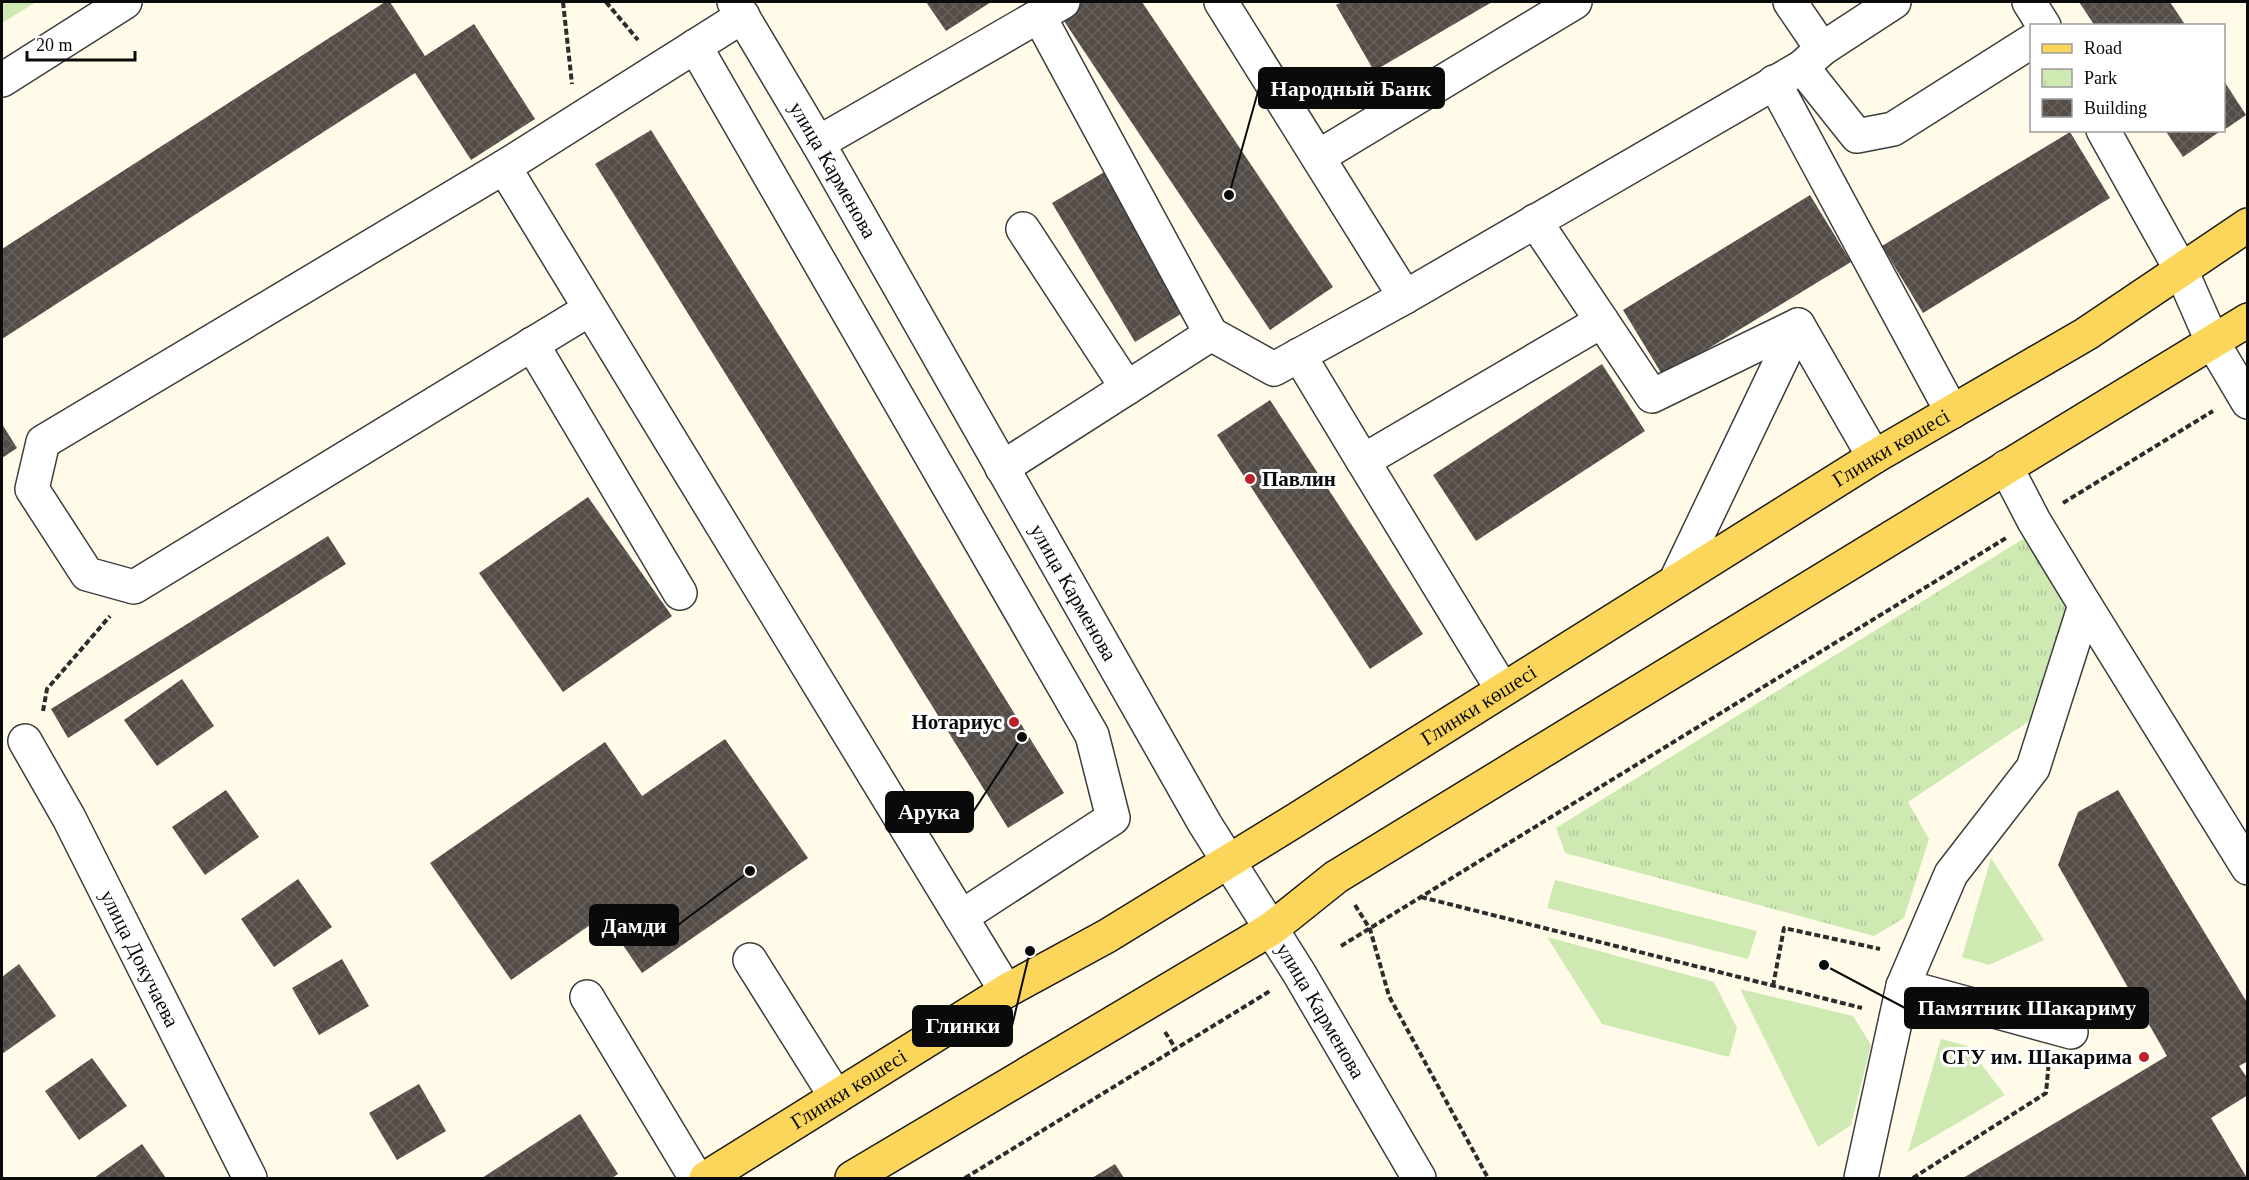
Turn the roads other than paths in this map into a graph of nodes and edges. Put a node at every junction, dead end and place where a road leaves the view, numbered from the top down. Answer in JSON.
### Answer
{"nodes":[{"id":1,"x":126,"y":2,"type":"edge"},
{"id":2,"x":1221,"y":2,"type":"edge"},
{"id":3,"x":1575,"y":2,"type":"edge"},
{"id":4,"x":1790,"y":2,"type":"edge"},
{"id":5,"x":1894,"y":2,"type":"edge"},
{"id":6,"x":2029,"y":2,"type":"edge"},
{"id":7,"x":738,"y":9,"type":"edge"},
{"id":8,"x":1051,"y":9,"type":"edge"},
{"id":9,"x":2043,"y":24,"type":"edge"},
{"id":10,"x":2030,"y":42,"type":"edge"},
{"id":11,"x":695,"y":46,"type":"junction"},
{"id":12,"x":1799,"y":66,"type":"junction"},
{"id":13,"x":2,"y":80,"type":"edge"},
{"id":14,"x":2104,"y":132,"type":"edge"},
{"id":15,"x":818,"y":143,"type":"junction"},
{"id":16,"x":1318,"y":157,"type":"junction"},
{"id":17,"x":504,"y":167,"type":"junction"},
{"id":18,"x":1535,"y":221,"type":"junction"},
{"id":19,"x":2247,"y":225,"type":"edge"},
{"id":20,"x":1023,"y":229,"type":"dead end"},
{"id":21,"x":2180,"y":268,"type":"junction"},
{"id":22,"x":1405,"y":297,"type":"junction"},
{"id":23,"x":590,"y":309,"type":"junction"},
{"id":24,"x":2247,"y":320,"type":"edge"},
{"id":25,"x":1602,"y":321,"type":"junction"},
{"id":26,"x":1798,"y":325,"type":"junction"},
{"id":27,"x":1211,"y":334,"type":"junction"},
{"id":28,"x":2212,"y":343,"type":"junction"},
{"id":29,"x":532,"y":344,"type":"junction"},
{"id":30,"x":1299,"y":355,"type":"junction"},
{"id":31,"x":1127,"y":388,"type":"junction"},
{"id":32,"x":2246,"y":395,"type":"edge"},
{"id":33,"x":1952,"y":412,"type":"junction"},
{"id":34,"x":1874,"y":457,"type":"junction"},
{"id":35,"x":1363,"y":461,"type":"junction"},
{"id":36,"x":2006,"y":467,"type":"junction"},
{"id":37,"x":1002,"y":468,"type":"junction"},
{"id":38,"x":1676,"y":580,"type":"junction"},
{"id":39,"x":680,"y":593,"type":"dead end"},
{"id":40,"x":2085,"y":605,"type":"junction"},
{"id":41,"x":1502,"y":689,"type":"junction"},
{"id":42,"x":25,"y":741,"type":"road end"},
{"id":43,"x":1227,"y":860,"type":"junction"},
{"id":44,"x":2247,"y":868,"type":"edge"},
{"id":45,"x":961,"y":917,"type":"junction"},
{"id":46,"x":1271,"y":929,"type":"junction"},
{"id":47,"x":750,"y":960,"type":"dead end"},
{"id":48,"x":1910,"y":971,"type":"junction"},
{"id":49,"x":1006,"y":992,"type":"junction"},
{"id":50,"x":587,"y":997,"type":"dead end"},
{"id":51,"x":2071,"y":1032,"type":"dead end"},
{"id":52,"x":836,"y":1097,"type":"junction"},
{"id":53,"x":250,"y":1179,"type":"edge"},
{"id":54,"x":696,"y":1179,"type":"edge"},
{"id":55,"x":706,"y":1179,"type":"edge"},
{"id":56,"x":852,"y":1179,"type":"edge"},
{"id":57,"x":1419,"y":1179,"type":"edge"},
{"id":58,"x":1861,"y":1179,"type":"edge"}],
"edges":[{"from":1,"to":13,"type":"street"},
{"from":2,"to":16,"type":"street"},
{"from":3,"to":16,"type":"street"},
{"from":4,"to":12,"type":"street"},
{"from":5,"to":12,"type":"street"},
{"from":6,"to":9,"type":"street"},
{"from":7,"to":11,"type":"street"},
{"from":7,"to":15,"type":"street","name":"улица Карменова"},
{"from":8,"to":15,"type":"street"},
{"from":8,"to":27,"type":"street"},
{"from":10,"to":12,"type":"street"},
{"from":11,"to":17,"type":"street"},
{"from":11,"to":45,"type":"street"},
{"from":12,"to":18,"type":"street"},
{"from":12,"to":33,"type":"street"},
{"from":14,"to":21,"type":"street"},
{"from":15,"to":37,"type":"street","name":"улица Карменова"},
{"from":16,"to":22,"type":"street"},
{"from":17,"to":23,"type":"street"},
{"from":17,"to":29,"type":"street"},
{"from":18,"to":22,"type":"street"},
{"from":18,"to":25,"type":"street"},
{"from":19,"to":21,"type":"main road","name":"Глинки көшесі"},
{"from":20,"to":31,"type":"street"},
{"from":21,"to":28,"type":"street"},
{"from":21,"to":33,"type":"main road","name":"Глинки көшесі"},
{"from":22,"to":30,"type":"street"},
{"from":23,"to":29,"type":"street"},
{"from":23,"to":45,"type":"street"},
{"from":24,"to":28,"type":"main road"},
{"from":25,"to":26,"type":"street"},
{"from":25,"to":35,"type":"street"},
{"from":26,"to":34,"type":"street"},
{"from":26,"to":38,"type":"street"},
{"from":27,"to":30,"type":"street"},
{"from":27,"to":31,"type":"street"},
{"from":28,"to":32,"type":"street"},
{"from":28,"to":36,"type":"main road"},
{"from":29,"to":39,"type":"street"},
{"from":30,"to":35,"type":"street"},
{"from":31,"to":37,"type":"street"},
{"from":33,"to":34,"type":"main road","name":"Глинки көшесі"},
{"from":34,"to":38,"type":"main road","name":"Глинки көшесі"},
{"from":35,"to":41,"type":"street"},
{"from":36,"to":40,"type":"street"},
{"from":36,"to":46,"type":"main road"},
{"from":37,"to":43,"type":"street","name":"улица Карменова"},
{"from":38,"to":41,"type":"main road","name":"Глинки көшесі"},
{"from":40,"to":44,"type":"street"},
{"from":40,"to":48,"type":"street"},
{"from":41,"to":43,"type":"main road","name":"Глинки көшесі"},
{"from":42,"to":53,"type":"street","name":"улица Докучаева"},
{"from":43,"to":46,"type":"street","name":"улица Карменова"},
{"from":43,"to":49,"type":"main road","name":"Глинки көшесі"},
{"from":45,"to":49,"type":"street"},
{"from":46,"to":56,"type":"main road"},
{"from":46,"to":57,"type":"street","name":"улица Карменова"},
{"from":47,"to":52,"type":"street"},
{"from":48,"to":51,"type":"street"},
{"from":48,"to":58,"type":"street"},
{"from":49,"to":52,"type":"main road","name":"Глинки көшесі"},
{"from":50,"to":54,"type":"street"},
{"from":52,"to":55,"type":"main road","name":"Глинки көшесі"}]}
